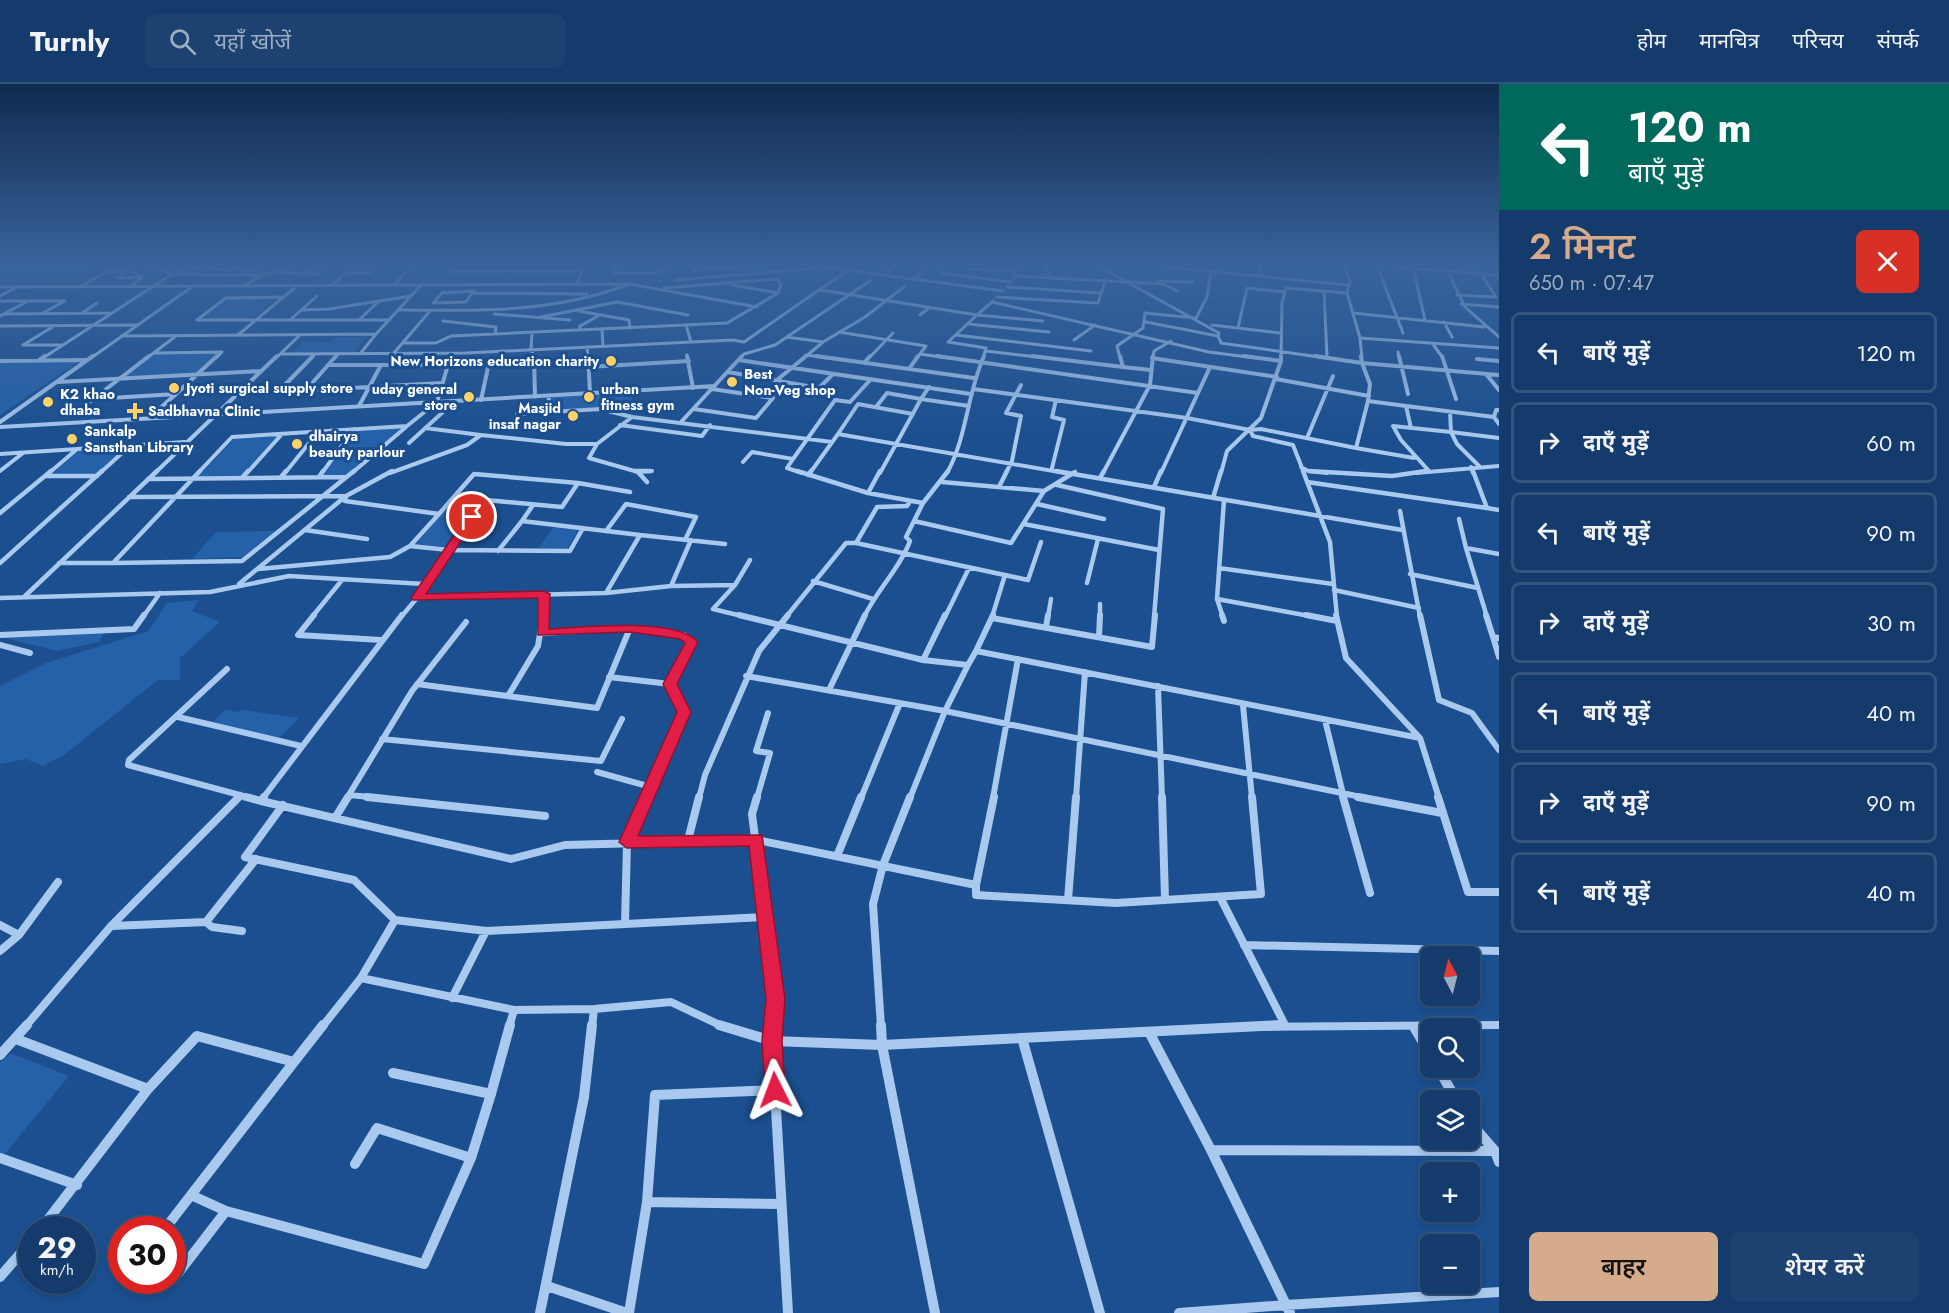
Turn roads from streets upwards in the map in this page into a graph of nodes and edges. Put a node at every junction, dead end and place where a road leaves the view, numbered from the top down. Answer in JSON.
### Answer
{"nodes":[{"id":1,"x":97,"y":323,"type":"edge"},
{"id":2,"x":141,"y":323,"type":"edge"},
{"id":3,"x":250,"y":323,"type":"edge"},
{"id":4,"x":387,"y":323,"type":"edge"},
{"id":5,"x":418,"y":323,"type":"edge"},
{"id":6,"x":464,"y":323,"type":"edge"},
{"id":7,"x":585,"y":323,"type":"edge"},
{"id":8,"x":629,"y":323,"type":"edge"},
{"id":9,"x":720,"y":323,"type":"edge"},
{"id":10,"x":772,"y":323,"type":"edge"},
{"id":11,"x":808,"y":323,"type":"edge"},
{"id":12,"x":852,"y":323,"type":"edge"},
{"id":13,"x":1087,"y":323,"type":"edge"},
{"id":14,"x":1145,"y":323,"type":"edge"},
{"id":15,"x":1153,"y":323,"type":"edge"},
{"id":16,"x":1206,"y":323,"type":"edge"},
{"id":17,"x":1239,"y":323,"type":"edge"},
{"id":18,"x":1281,"y":323,"type":"edge"},
{"id":19,"x":1325,"y":323,"type":"edge"},
{"id":20,"x":1356,"y":323,"type":"edge"},
{"id":21,"x":1398,"y":323,"type":"edge"},
{"id":22,"x":1445,"y":323,"type":"edge"},
{"id":23,"x":1455,"y":323,"type":"edge"},
{"id":24,"x":1480,"y":323,"type":"edge"},
{"id":25,"x":969,"y":324,"type":"joint"},
{"id":26,"x":686,"y":325,"type":"junction"},
{"id":27,"x":1095,"y":325,"type":"junction"},
{"id":28,"x":1209,"y":325,"type":"junction"},
{"id":29,"x":0,"y":326,"type":"edge"},
{"id":30,"x":54,"y":326,"type":"junction"},
{"id":31,"x":93,"y":326,"type":"junction"},
{"id":32,"x":137,"y":326,"type":"junction"},
{"id":33,"x":1484,"y":327,"type":"junction"},
{"id":34,"x":630,"y":328,"type":"junction"},
{"id":35,"x":1238,"y":328,"type":"junction"},
{"id":36,"x":602,"y":329,"type":"junction"},
{"id":37,"x":580,"y":330,"type":"junction"},
{"id":38,"x":839,"y":332,"type":"junction"},
{"id":39,"x":1049,"y":332,"type":"dead end"},
{"id":40,"x":532,"y":333,"type":"junction"},
{"id":41,"x":893,"y":333,"type":"dead end"},
{"id":42,"x":1280,"y":333,"type":"junction"},
{"id":43,"x":1403,"y":333,"type":"dead end"},
{"id":44,"x":376,"y":334,"type":"junction"},
{"id":45,"x":495,"y":334,"type":"junction"},
{"id":46,"x":1137,"y":334,"type":"junction"},
{"id":47,"x":237,"y":335,"type":"junction"},
{"id":48,"x":300,"y":335,"type":"junction"},
{"id":49,"x":956,"y":335,"type":"junction"},
{"id":50,"x":122,"y":336,"type":"junction"},
{"id":51,"x":176,"y":336,"type":"junction"},
{"id":52,"x":1218,"y":336,"type":"junction"},
{"id":53,"x":787,"y":337,"type":"junction"},
{"id":54,"x":1452,"y":337,"type":"dead end"},
{"id":55,"x":1499,"y":337,"type":"edge"},
{"id":56,"x":1360,"y":338,"type":"junction"},
{"id":57,"x":885,"y":339,"type":"junction"},
{"id":58,"x":1074,"y":340,"type":"dead end"},
{"id":59,"x":1171,"y":341,"type":"junction"},
{"id":60,"x":691,"y":342,"type":"junction"},
{"id":61,"x":823,"y":342,"type":"junction"},
{"id":62,"x":403,"y":343,"type":"junction"},
{"id":63,"x":1432,"y":343,"type":"junction"},
{"id":64,"x":63,"y":345,"type":"junction"},
{"id":65,"x":603,"y":346,"type":"junction"},
{"id":66,"x":587,"y":347,"type":"junction"},
{"id":67,"x":1499,"y":348,"type":"edge"},
{"id":68,"x":531,"y":350,"type":"junction"},
{"id":69,"x":986,"y":351,"type":"junction"},
{"id":70,"x":1091,"y":351,"type":"dead end"},
{"id":71,"x":1280,"y":351,"type":"junction"},
{"id":72,"x":1398,"y":352,"type":"dead end"},
{"id":73,"x":154,"y":353,"type":"junction"},
{"id":74,"x":280,"y":354,"type":"junction"},
{"id":75,"x":315,"y":354,"type":"junction"},
{"id":76,"x":338,"y":354,"type":"junction"},
{"id":77,"x":360,"y":354,"type":"junction"},
{"id":78,"x":393,"y":354,"type":"junction"},
{"id":79,"x":920,"y":354,"type":"junction"},
{"id":80,"x":687,"y":355,"type":"dead end"},
{"id":81,"x":806,"y":355,"type":"junction"},
{"id":82,"x":1327,"y":357,"type":"junction"},
{"id":83,"x":1152,"y":358,"type":"junction"},
{"id":84,"x":1477,"y":359,"type":"dead end"},
{"id":85,"x":88,"y":360,"type":"junction"},
{"id":86,"x":739,"y":360,"type":"junction"},
{"id":87,"x":0,"y":361,"type":"edge"},
{"id":88,"x":38,"y":361,"type":"junction"},
{"id":89,"x":536,"y":361,"type":"junction"},
{"id":90,"x":689,"y":361,"type":"junction"},
{"id":91,"x":1499,"y":361,"type":"edge"},
{"id":92,"x":1281,"y":362,"type":"junction"},
{"id":93,"x":489,"y":363,"type":"junction"},
{"id":94,"x":864,"y":363,"type":"junction"},
{"id":95,"x":980,"y":363,"type":"junction"},
{"id":96,"x":1088,"y":363,"type":"junction"},
{"id":97,"x":1362,"y":363,"type":"junction"},
{"id":98,"x":328,"y":365,"type":"junction"},
{"id":99,"x":381,"y":365,"type":"junction"},
{"id":100,"x":447,"y":365,"type":"junction"},
{"id":101,"x":1403,"y":366,"type":"junction"},
{"id":102,"x":588,"y":367,"type":"junction"},
{"id":103,"x":1123,"y":367,"type":"junction"},
{"id":104,"x":1210,"y":367,"type":"junction"},
{"id":105,"x":793,"y":368,"type":"junction"},
{"id":106,"x":909,"y":369,"type":"junction"},
{"id":107,"x":1151,"y":370,"type":"junction"},
{"id":108,"x":1447,"y":370,"type":"junction"},
{"id":109,"x":261,"y":371,"type":"junction"},
{"id":110,"x":728,"y":372,"type":"junction"},
{"id":111,"x":198,"y":374,"type":"junction"},
{"id":112,"x":834,"y":374,"type":"junction"},
{"id":113,"x":1485,"y":374,"type":"junction"},
{"id":114,"x":1499,"y":375,"type":"edge"},
{"id":115,"x":1333,"y":376,"type":"dead end"},
{"id":116,"x":1086,"y":377,"type":"junction"},
{"id":117,"x":122,"y":378,"type":"junction"},
{"id":118,"x":974,"y":378,"type":"junction"},
{"id":119,"x":1276,"y":378,"type":"junction"},
{"id":120,"x":871,"y":379,"type":"junction"},
{"id":121,"x":777,"y":381,"type":"junction"},
{"id":122,"x":57,"y":382,"type":"junction"},
{"id":123,"x":442,"y":383,"type":"junction"},
{"id":124,"x":1021,"y":385,"type":"dead end"},
{"id":125,"x":1150,"y":385,"type":"junction"},
{"id":126,"x":367,"y":387,"type":"junction"},
{"id":127,"x":929,"y":387,"type":"junction"},
{"id":128,"x":693,"y":388,"type":"junction"},
{"id":129,"x":714,"y":388,"type":"junction"},
{"id":130,"x":1328,"y":388,"type":"junction"},
{"id":131,"x":306,"y":390,"type":"junction"},
{"id":132,"x":1499,"y":390,"type":"edge"},
{"id":133,"x":972,"y":391,"type":"junction"},
{"id":134,"x":590,"y":393,"type":"junction"},
{"id":135,"x":1198,"y":393,"type":"junction"},
{"id":136,"x":176,"y":394,"type":"junction"},
{"id":137,"x":1408,"y":394,"type":"dead end"},
{"id":138,"x":1014,"y":395,"type":"junction"},
{"id":139,"x":536,"y":396,"type":"junction"},
{"id":140,"x":549,"y":396,"type":"junction"},
{"id":141,"x":94,"y":399,"type":"junction"},
{"id":142,"x":921,"y":399,"type":"junction"},
{"id":143,"x":1368,"y":399,"type":"junction"},
{"id":144,"x":1456,"y":399,"type":"dead end"},
{"id":145,"x":481,"y":400,"type":"junction"},
{"id":146,"x":1056,"y":400,"type":"junction"},
{"id":147,"x":456,"y":401,"type":"junction"},
{"id":148,"x":437,"y":402,"type":"junction"},
{"id":149,"x":850,"y":402,"type":"junction"},
{"id":150,"x":88,"y":403,"type":"dead end"},
{"id":151,"x":858,"y":404,"type":"junction"},
{"id":152,"x":359,"y":406,"type":"junction"},
{"id":153,"x":969,"y":406,"type":"junction"},
{"id":154,"x":1406,"y":406,"type":"junction"},
{"id":155,"x":876,"y":407,"type":"junction"},
{"id":156,"x":694,"y":409,"type":"junction"},
{"id":157,"x":1499,"y":410,"type":"edge"},
{"id":158,"x":1136,"y":411,"type":"junction"},
{"id":159,"x":548,"y":412,"type":"junction"},
{"id":160,"x":1450,"y":412,"type":"junction"},
{"id":161,"x":217,"y":414,"type":"junction"},
{"id":162,"x":517,"y":414,"type":"dead end"},
{"id":163,"x":913,"y":414,"type":"junction"},
{"id":164,"x":632,"y":417,"type":"junction"},
{"id":165,"x":1494,"y":417,"type":"junction"},
{"id":166,"x":149,"y":418,"type":"junction"},
{"id":167,"x":1187,"y":418,"type":"junction"},
{"id":168,"x":0,"y":422,"type":"edge"},
{"id":169,"x":681,"y":422,"type":"junction"},
{"id":170,"x":1499,"y":424,"type":"edge"},
{"id":171,"x":620,"y":425,"type":"junction"},
{"id":172,"x":710,"y":425,"type":"junction"},
{"id":173,"x":407,"y":426,"type":"junction"},
{"id":174,"x":0,"y":427,"type":"edge"},
{"id":175,"x":425,"y":428,"type":"junction"},
{"id":176,"x":1411,"y":428,"type":"junction"},
{"id":177,"x":354,"y":429,"type":"junction"},
{"id":178,"x":1250,"y":429,"type":"junction"},
{"id":179,"x":318,"y":432,"type":"junction"},
{"id":180,"x":1451,"y":432,"type":"junction"},
{"id":181,"x":282,"y":434,"type":"junction"},
{"id":182,"x":838,"y":434,"type":"junction"},
{"id":183,"x":481,"y":435,"type":"junction"},
{"id":184,"x":806,"y":438,"type":"junction"},
{"id":185,"x":1307,"y":438,"type":"junction"},
{"id":186,"x":1499,"y":438,"type":"edge"},
{"id":187,"x":832,"y":441,"type":"junction"},
{"id":188,"x":185,"y":442,"type":"junction"},
{"id":189,"x":409,"y":443,"type":"dead end"},
{"id":190,"x":897,"y":443,"type":"junction"},
{"id":191,"x":597,"y":444,"type":"junction"},
{"id":192,"x":132,"y":445,"type":"junction"},
{"id":193,"x":1356,"y":448,"type":"junction"},
{"id":194,"x":77,"y":449,"type":"junction"},
{"id":195,"x":24,"y":452,"type":"junction"},
{"id":196,"x":958,"y":453,"type":"junction"},
{"id":197,"x":0,"y":454,"type":"edge"},
{"id":198,"x":1415,"y":458,"type":"junction"},
{"id":199,"x":793,"y":459,"type":"junction"},
{"id":200,"x":1012,"y":461,"type":"junction"},
{"id":201,"x":743,"y":462,"type":"dead end"},
{"id":202,"x":1480,"y":466,"type":"junction"},
{"id":203,"x":1499,"y":466,"type":"edge"},
{"id":204,"x":1301,"y":467,"type":"junction"},
{"id":205,"x":1471,"y":467,"type":"junction"},
{"id":206,"x":1052,"y":468,"type":"junction"},
{"id":207,"x":0,"y":471,"type":"edge"},
{"id":208,"x":652,"y":471,"type":"dead end"},
{"id":209,"x":1429,"y":471,"type":"junction"},
{"id":210,"x":638,"y":472,"type":"junction"},
{"id":211,"x":1075,"y":472,"type":"junction"},
{"id":212,"x":808,"y":475,"type":"junction"},
{"id":213,"x":44,"y":476,"type":"junction"},
{"id":214,"x":98,"y":476,"type":"junction"},
{"id":215,"x":281,"y":477,"type":"junction"},
{"id":216,"x":320,"y":477,"type":"junction"},
{"id":217,"x":346,"y":477,"type":"junction"},
{"id":218,"x":1101,"y":477,"type":"junction"},
{"id":219,"x":194,"y":478,"type":"junction"},
{"id":220,"x":242,"y":478,"type":"junction"},
{"id":221,"x":147,"y":479,"type":"junction"},
{"id":222,"x":647,"y":482,"type":"dead end"},
{"id":223,"x":1307,"y":482,"type":"junction"},
{"id":224,"x":578,"y":483,"type":"junction"},
{"id":225,"x":942,"y":483,"type":"junction"},
{"id":226,"x":1057,"y":485,"type":"junction"},
{"id":227,"x":999,"y":487,"type":"junction"},
{"id":228,"x":1154,"y":487,"type":"junction"},
{"id":229,"x":1044,"y":491,"type":"junction"},
{"id":230,"x":630,"y":492,"type":"dead end"},
{"id":231,"x":868,"y":493,"type":"junction"},
{"id":232,"x":326,"y":495,"type":"junction"},
{"id":233,"x":176,"y":496,"type":"junction"},
{"id":234,"x":346,"y":496,"type":"junction"},
{"id":235,"x":128,"y":497,"type":"junction"},
{"id":236,"x":455,"y":497,"type":"junction"},
{"id":237,"x":1213,"y":498,"type":"junction"},
{"id":238,"x":483,"y":500,"type":"junction"},
{"id":239,"x":1224,"y":500,"type":"junction"},
{"id":240,"x":910,"y":501,"type":"junction"},
{"id":241,"x":922,"y":503,"type":"junction"},
{"id":242,"x":1037,"y":504,"type":"junction"},
{"id":243,"x":533,"y":505,"type":"junction"},
{"id":244,"x":1487,"y":508,"type":"junction"},
{"id":245,"x":1499,"y":510,"type":"edge"},
{"id":246,"x":1400,"y":511,"type":"dead end"},
{"id":247,"x":0,"y":513,"type":"edge"},
{"id":248,"x":439,"y":514,"type":"junction"},
{"id":249,"x":1321,"y":516,"type":"junction"},
{"id":250,"x":1104,"y":519,"type":"dead end"},
{"id":251,"x":1459,"y":519,"type":"dead end"},
{"id":252,"x":522,"y":521,"type":"junction"},
{"id":253,"x":914,"y":521,"type":"junction"},
{"id":254,"x":1024,"y":524,"type":"junction"},
{"id":255,"x":583,"y":528,"type":"junction"},
{"id":256,"x":304,"y":530,"type":"junction"},
{"id":257,"x":1402,"y":530,"type":"junction"},
{"id":258,"x":606,"y":531,"type":"junction"},
{"id":259,"x":640,"y":535,"type":"junction"},
{"id":260,"x":367,"y":539,"type":"dead end"},
{"id":261,"x":1098,"y":539,"type":"junction"},
{"id":262,"x":688,"y":540,"type":"junction"},
{"id":263,"x":1041,"y":542,"type":"dead end"},
{"id":264,"x":856,"y":543,"type":"junction"},
{"id":265,"x":725,"y":544,"type":"dead end"},
{"id":266,"x":410,"y":546,"type":"junction"},
{"id":267,"x":1466,"y":548,"type":"junction"},
{"id":268,"x":449,"y":550,"type":"junction"},
{"id":269,"x":1159,"y":550,"type":"junction"},
{"id":270,"x":498,"y":551,"type":"junction"},
{"id":271,"x":906,"y":552,"type":"junction"},
{"id":272,"x":1499,"y":554,"type":"edge"},
{"id":273,"x":750,"y":560,"type":"dead end"},
{"id":274,"x":0,"y":563,"type":"edge"},
{"id":275,"x":59,"y":563,"type":"junction"},
{"id":276,"x":113,"y":563,"type":"junction"},
{"id":277,"x":969,"y":568,"type":"junction"},
{"id":278,"x":1219,"y":568,"type":"junction"},
{"id":279,"x":257,"y":569,"type":"junction"},
{"id":280,"x":1410,"y":574,"type":"junction"},
{"id":281,"x":1005,"y":575,"type":"junction"},
{"id":282,"x":342,"y":580,"type":"junction"},
{"id":283,"x":813,"y":581,"type":"junction"},
{"id":284,"x":1087,"y":583,"type":"dead end"},
{"id":285,"x":238,"y":584,"type":"junction"},
{"id":286,"x":424,"y":584,"type":"junction"},
{"id":287,"x":735,"y":585,"type":"junction"},
{"id":288,"x":671,"y":586,"type":"junction"},
{"id":289,"x":1334,"y":587,"type":"junction"},
{"id":290,"x":1478,"y":588,"type":"junction"},
{"id":291,"x":160,"y":593,"type":"junction"},
{"id":292,"x":606,"y":593,"type":"junction"},
{"id":293,"x":544,"y":594,"type":"junction"},
{"id":294,"x":24,"y":597,"type":"junction"},
{"id":295,"x":0,"y":598,"type":"edge"},
{"id":296,"x":417,"y":598,"type":"junction"},
{"id":297,"x":873,"y":599,"type":"junction"},
{"id":298,"x":1051,"y":599,"type":"dead end"},
{"id":299,"x":1217,"y":599,"type":"junction"},
{"id":300,"x":1100,"y":604,"type":"dead end"},
{"id":301,"x":1419,"y":608,"type":"junction"},
{"id":302,"x":992,"y":618,"type":"junction"},
{"id":303,"x":1224,"y":621,"type":"dead end"},
{"id":304,"x":1337,"y":621,"type":"junction"},
{"id":305,"x":466,"y":622,"type":"dead end"},
{"id":306,"x":781,"y":626,"type":"junction"},
{"id":307,"x":1046,"y":627,"type":"junction"},
{"id":308,"x":630,"y":628,"type":"junction"},
{"id":309,"x":542,"y":633,"type":"junction"},
{"id":310,"x":0,"y":635,"type":"edge"},
{"id":311,"x":1099,"y":637,"type":"junction"},
{"id":312,"x":1496,"y":638,"type":"edge"},
{"id":313,"x":381,"y":640,"type":"junction"},
{"id":314,"x":851,"y":640,"type":"junction"},
{"id":315,"x":0,"y":645,"type":"edge"},
{"id":316,"x":976,"y":651,"type":"junction"},
{"id":317,"x":30,"y":653,"type":"dead end"},
{"id":318,"x":1499,"y":657,"type":"edge"},
{"id":319,"x":1018,"y":659,"type":"junction"},
{"id":320,"x":923,"y":660,"type":"junction"},
{"id":321,"x":968,"y":665,"type":"junction"},
{"id":322,"x":227,"y":669,"type":"dead end"},
{"id":323,"x":1085,"y":672,"type":"junction"},
{"id":324,"x":746,"y":676,"type":"junction"},
{"id":325,"x":609,"y":677,"type":"junction"},
{"id":326,"x":417,"y":684,"type":"junction"},
{"id":327,"x":670,"y":684,"type":"junction"},
{"id":328,"x":1158,"y":686,"type":"junction"},
{"id":329,"x":829,"y":690,"type":"junction"},
{"id":330,"x":508,"y":696,"type":"junction"},
{"id":331,"x":900,"y":703,"type":"junction"},
{"id":332,"x":1243,"y":705,"type":"junction"},
{"id":333,"x":945,"y":711,"type":"junction"},
{"id":334,"x":768,"y":713,"type":"dead end"},
{"id":335,"x":178,"y":717,"type":"junction"},
{"id":336,"x":622,"y":718,"type":"dead end"},
{"id":337,"x":1325,"y":720,"type":"junction"},
{"id":338,"x":1008,"y":726,"type":"junction"},
{"id":339,"x":1420,"y":738,"type":"junction"},
{"id":340,"x":382,"y":739,"type":"junction"},
{"id":341,"x":1079,"y":739,"type":"junction"},
{"id":342,"x":301,"y":746,"type":"junction"},
{"id":343,"x":1499,"y":750,"type":"edge"},
{"id":344,"x":1161,"y":757,"type":"junction"},
{"id":345,"x":597,"y":772,"type":"dead end"},
{"id":346,"x":1250,"y":776,"type":"junction"},
{"id":347,"x":651,"y":787,"type":"junction"},
{"id":348,"x":1342,"y":793,"type":"junction"},
{"id":349,"x":241,"y":795,"type":"junction"},
{"id":350,"x":349,"y":795,"type":"junction"},
{"id":351,"x":261,"y":801,"type":"junction"},
{"id":352,"x":283,"y":805,"type":"junction"},
{"id":353,"x":1442,"y":813,"type":"junction"},
{"id":354,"x":545,"y":816,"type":"dead end"},
{"id":355,"x":335,"y":818,"type":"junction"},
{"id":356,"x":688,"y":840,"type":"junction"},
{"id":357,"x":756,"y":840,"type":"junction"},
{"id":358,"x":627,"y":842,"type":"junction"},
{"id":359,"x":837,"y":856,"type":"junction"},
{"id":360,"x":256,"y":859,"type":"junction"},
{"id":361,"x":883,"y":865,"type":"junction"},
{"id":362,"x":58,"y":882,"type":"dead end"},
{"id":363,"x":976,"y":885,"type":"junction"},
{"id":364,"x":1499,"y":892,"type":"edge"},
{"id":365,"x":1370,"y":893,"type":"dead end"},
{"id":366,"x":1220,"y":897,"type":"junction"},
{"id":367,"x":1165,"y":899,"type":"junction"},
{"id":368,"x":1068,"y":900,"type":"junction"},
{"id":369,"x":765,"y":917,"type":"junction"},
{"id":370,"x":394,"y":920,"type":"junction"},
{"id":371,"x":206,"y":922,"type":"junction"},
{"id":372,"x":625,"y":924,"type":"junction"},
{"id":373,"x":0,"y":925,"type":"edge"},
{"id":374,"x":111,"y":926,"type":"junction"},
{"id":375,"x":243,"y":931,"type":"dead end"},
{"id":376,"x":486,"y":931,"type":"junction"},
{"id":377,"x":19,"y":935,"type":"junction"},
{"id":378,"x":1244,"y":945,"type":"junction"},
{"id":379,"x":0,"y":951,"type":"edge"},
{"id":380,"x":1499,"y":951,"type":"edge"},
{"id":381,"x":361,"y":978,"type":"junction"},
{"id":382,"x":452,"y":998,"type":"junction"},
{"id":383,"x":594,"y":1009,"type":"junction"},
{"id":384,"x":514,"y":1010,"type":"junction"},
{"id":385,"x":1285,"y":1025,"type":"junction"},
{"id":386,"x":1499,"y":1025,"type":"edge"},
{"id":387,"x":1414,"y":1027,"type":"junction"},
{"id":388,"x":1149,"y":1032,"type":"junction"},
{"id":389,"x":1420,"y":1037,"type":"edge"},
{"id":390,"x":1022,"y":1038,"type":"junction"},
{"id":391,"x":16,"y":1039,"type":"junction"},
{"id":392,"x":772,"y":1041,"type":"junction"},
{"id":393,"x":882,"y":1045,"type":"junction"},
{"id":394,"x":0,"y":1055,"type":"edge"},
{"id":395,"x":294,"y":1062,"type":"junction"},
{"id":396,"x":393,"y":1073,"type":"dead end"},
{"id":397,"x":148,"y":1089,"type":"junction"},
{"id":398,"x":775,"y":1090,"type":"junction"},
{"id":399,"x":490,"y":1094,"type":"junction"},
{"id":400,"x":1480,"y":1134,"type":"edge"},
{"id":401,"x":1211,"y":1150,"type":"junction"},
{"id":402,"x":1495,"y":1151,"type":"junction"},
{"id":403,"x":0,"y":1158,"type":"edge"},
{"id":404,"x":471,"y":1158,"type":"junction"},
{"id":405,"x":1499,"y":1162,"type":"edge"},
{"id":406,"x":355,"y":1164,"type":"dead end"},
{"id":407,"x":77,"y":1185,"type":"junction"},
{"id":408,"x":191,"y":1195,"type":"junction"},
{"id":409,"x":647,"y":1202,"type":"junction"},
{"id":410,"x":782,"y":1204,"type":"junction"},
{"id":411,"x":226,"y":1211,"type":"junction"},
{"id":412,"x":52,"y":1216,"type":"edge"},
{"id":413,"x":175,"y":1216,"type":"edge"},
{"id":414,"x":18,"y":1256,"type":"edge"},
{"id":415,"x":186,"y":1263,"type":"edge"},
{"id":416,"x":0,"y":1276,"type":"edge"},
{"id":417,"x":548,"y":1286,"type":"junction"},
{"id":418,"x":1499,"y":1292,"type":"edge"},
{"id":419,"x":1288,"y":1309,"type":"edge"},
{"id":420,"x":540,"y":1313,"type":"edge"},
{"id":421,"x":628,"y":1313,"type":"edge"},
{"id":422,"x":788,"y":1313,"type":"edge"},
{"id":423,"x":935,"y":1313,"type":"edge"},
{"id":424,"x":1100,"y":1313,"type":"edge"},
{"id":425,"x":1179,"y":1313,"type":"edge"}],
"edges":[{"from":1,"to":31,"type":"street"},
{"from":2,"to":32,"type":"street"},
{"from":3,"to":47,"type":"street"},
{"from":4,"to":44,"type":"street"},
{"from":5,"to":62,"type":"street"},
{"from":6,"to":45,"type":"street"},
{"from":7,"to":37,"type":"street"},
{"from":8,"to":34,"type":"street"},
{"from":9,"to":26,"type":"street"},
{"from":10,"to":60,"type":"street"},
{"from":11,"to":53,"type":"street"},
{"from":12,"to":38,"type":"street"},
{"from":13,"to":27,"type":"street"},
{"from":14,"to":46,"type":"street"},
{"from":15,"to":52,"type":"street"},
{"from":16,"to":28,"type":"street"},
{"from":17,"to":35,"type":"street"},
{"from":18,"to":42,"type":"street"},
{"from":19,"to":82,"type":"street"},
{"from":20,"to":56,"type":"street"},
{"from":21,"to":43,"type":"street"},
{"from":22,"to":54,"type":"street"},
{"from":23,"to":33,"type":"street"},
{"from":24,"to":33,"type":"street"},
{"from":25,"to":39,"type":"street"},
{"from":25,"to":49,"type":"street"},
{"from":26,"to":34,"type":"street"},
{"from":26,"to":60,"type":"street"},
{"from":27,"to":46,"type":"street"},
{"from":27,"to":58,"type":"street"},
{"from":28,"to":35,"type":"street"},
{"from":28,"to":52,"type":"street"},
{"from":29,"to":30,"type":"street"},
{"from":30,"to":31,"type":"street"},
{"from":30,"to":64,"type":"street"},
{"from":31,"to":32,"type":"street"},
{"from":31,"to":64,"type":"street"},
{"from":32,"to":50,"type":"street"},
{"from":33,"to":55,"type":"street"},
{"from":34,"to":36,"type":"street"},
{"from":35,"to":42,"type":"street"},
{"from":36,"to":37,"type":"street"},
{"from":36,"to":65,"type":"street"},
{"from":37,"to":40,"type":"street"},
{"from":38,"to":57,"type":"street"},
{"from":38,"to":61,"type":"street"},
{"from":40,"to":45,"type":"street"},
{"from":40,"to":68,"type":"street"},
{"from":41,"to":57,"type":"street"},
{"from":42,"to":71,"type":"street"},
{"from":44,"to":48,"type":"street"},
{"from":44,"to":77,"type":"street"},
{"from":45,"to":62,"type":"street"},
{"from":46,"to":59,"type":"street"},
{"from":46,"to":103,"type":"street"},
{"from":47,"to":48,"type":"street"},
{"from":47,"to":51,"type":"street"},
{"from":48,"to":74,"type":"street"},
{"from":49,"to":69,"type":"street"},
{"from":49,"to":70,"type":"street"},
{"from":50,"to":51,"type":"street"},
{"from":50,"to":85,"type":"street"},
{"from":51,"to":73,"type":"street"},
{"from":52,"to":71,"type":"street"},
{"from":53,"to":61,"type":"street"},
{"from":53,"to":86,"type":"street"},
{"from":56,"to":63,"type":"street"},
{"from":56,"to":97,"type":"street"},
{"from":57,"to":79,"type":"street"},
{"from":57,"to":94,"type":"street"},
{"from":59,"to":83,"type":"street"},
{"from":59,"to":92,"type":"street"},
{"from":60,"to":65,"type":"street"},
{"from":61,"to":81,"type":"street"},
{"from":62,"to":78,"type":"street"},
{"from":63,"to":67,"type":"street"},
{"from":63,"to":108,"type":"street"},
{"from":64,"to":88,"type":"street"},
{"from":65,"to":66,"type":"street"},
{"from":66,"to":68,"type":"street"},
{"from":66,"to":102,"type":"street"},
{"from":68,"to":78,"type":"street"},
{"from":68,"to":89,"type":"street"},
{"from":69,"to":95,"type":"street"},
{"from":69,"to":96,"type":"street"},
{"from":71,"to":82,"type":"street"},
{"from":71,"to":92,"type":"street"},
{"from":72,"to":101,"type":"street"},
{"from":73,"to":111,"type":"street"},
{"from":73,"to":117,"type":"street"},
{"from":74,"to":75,"type":"street"},
{"from":74,"to":109,"type":"street"},
{"from":75,"to":76,"type":"street"},
{"from":75,"to":131,"type":"street"},
{"from":76,"to":77,"type":"street"},
{"from":76,"to":98,"type":"street"},
{"from":77,"to":78,"type":"street"},
{"from":79,"to":95,"type":"street"},
{"from":79,"to":106,"type":"street"},
{"from":80,"to":90,"type":"street"},
{"from":81,"to":94,"type":"street"},
{"from":81,"to":105,"type":"street"},
{"from":82,"to":97,"type":"street"},
{"from":83,"to":104,"type":"street"},
{"from":83,"to":107,"type":"street"},
{"from":84,"to":91,"type":"street"},
{"from":85,"to":88,"type":"street"},
{"from":85,"to":122,"type":"street"},
{"from":86,"to":105,"type":"street"},
{"from":86,"to":110,"type":"street"},
{"from":87,"to":88,"type":"street"},
{"from":89,"to":93,"type":"street"},
{"from":89,"to":139,"type":"street"},
{"from":90,"to":102,"type":"street"},
{"from":90,"to":128,"type":"street"},
{"from":92,"to":119,"type":"street"},
{"from":93,"to":100,"type":"street"},
{"from":93,"to":145,"type":"street"},
{"from":94,"to":106,"type":"street"},
{"from":95,"to":116,"type":"street"},
{"from":95,"to":118,"type":"street"},
{"from":96,"to":103,"type":"street"},
{"from":96,"to":116,"type":"street"},
{"from":97,"to":101,"type":"street"},
{"from":97,"to":143,"type":"street"},
{"from":98,"to":99,"type":"street"},
{"from":98,"to":131,"type":"street"},
{"from":99,"to":100,"type":"street"},
{"from":99,"to":126,"type":"street"},
{"from":100,"to":123,"type":"street"},
{"from":101,"to":108,"type":"street"},
{"from":101,"to":137,"type":"street"},
{"from":102,"to":134,"type":"street"},
{"from":103,"to":107,"type":"street"},
{"from":104,"to":119,"type":"street"},
{"from":104,"to":135,"type":"street"},
{"from":105,"to":112,"type":"street"},
{"from":105,"to":121,"type":"street"},
{"from":106,"to":118,"type":"street"},
{"from":107,"to":125,"type":"street"},
{"from":108,"to":113,"type":"street"},
{"from":108,"to":144,"type":"street"},
{"from":109,"to":111,"type":"street"},
{"from":109,"to":161,"type":"street"},
{"from":110,"to":121,"type":"street"},
{"from":110,"to":129,"type":"street"},
{"from":111,"to":117,"type":"street"},
{"from":111,"to":136,"type":"street"},
{"from":112,"to":120,"type":"street"},
{"from":112,"to":121,"type":"street"},
{"from":113,"to":114,"type":"street"},
{"from":113,"to":132,"type":"street"},
{"from":115,"to":130,"type":"street"},
{"from":116,"to":125,"type":"street"},
{"from":117,"to":122,"type":"street"},
{"from":117,"to":141,"type":"street"},
{"from":118,"to":133,"type":"street"},
{"from":119,"to":130,"type":"street"},
{"from":119,"to":178,"type":"street"},
{"from":120,"to":127,"type":"street"},
{"from":120,"to":149,"type":"street"},
{"from":122,"to":168,"type":"street"},
{"from":123,"to":126,"type":"street"},
{"from":123,"to":148,"type":"street"},
{"from":124,"to":138,"type":"street"},
{"from":125,"to":135,"type":"street"},
{"from":125,"to":158,"type":"street"},
{"from":126,"to":131,"type":"street"},
{"from":126,"to":152,"type":"street"},
{"from":127,"to":133,"type":"street"},
{"from":127,"to":142,"type":"street"},
{"from":128,"to":129,"type":"street"},
{"from":128,"to":134,"type":"street"},
{"from":129,"to":156,"type":"street"},
{"from":129,"to":156,"type":"street"},
{"from":130,"to":143,"type":"street"},
{"from":130,"to":185,"type":"street"},
{"from":133,"to":138,"type":"street"},
{"from":133,"to":153,"type":"street"},
{"from":134,"to":140,"type":"street"},
{"from":135,"to":167,"type":"street"},
{"from":136,"to":141,"type":"street"},
{"from":136,"to":166,"type":"street"},
{"from":138,"to":146,"type":"street"},
{"from":138,"to":200,"type":"street"},
{"from":139,"to":140,"type":"street"},
{"from":139,"to":145,"type":"street"},
{"from":140,"to":159,"type":"street"},
{"from":141,"to":150,"type":"street"},
{"from":142,"to":153,"type":"street"},
{"from":142,"to":155,"type":"street"},
{"from":142,"to":163,"type":"street"},
{"from":143,"to":154,"type":"street"},
{"from":143,"to":193,"type":"street"},
{"from":145,"to":147,"type":"street"},
{"from":146,"to":158,"type":"street"},
{"from":146,"to":206,"type":"street"},
{"from":147,"to":148,"type":"street"},
{"from":147,"to":175,"type":"street"},
{"from":148,"to":152,"type":"street"},
{"from":148,"to":173,"type":"street"},
{"from":149,"to":151,"type":"street"},
{"from":149,"to":184,"type":"street"},
{"from":151,"to":155,"type":"street"},
{"from":151,"to":182,"type":"street"},
{"from":152,"to":161,"type":"street"},
{"from":153,"to":196,"type":"street"},
{"from":154,"to":160,"type":"street"},
{"from":154,"to":176,"type":"street"},
{"from":155,"to":163,"type":"street"},
{"from":156,"to":169,"type":"street"},
{"from":157,"to":165,"type":"street"},
{"from":158,"to":167,"type":"street"},
{"from":158,"to":218,"type":"street"},
{"from":159,"to":162,"type":"street"},
{"from":159,"to":164,"type":"street"},
{"from":160,"to":165,"type":"street"},
{"from":160,"to":180,"type":"street"},
{"from":161,"to":166,"type":"street"},
{"from":161,"to":188,"type":"street"},
{"from":163,"to":190,"type":"street"},
{"from":164,"to":169,"type":"street"},
{"from":164,"to":171,"type":"street"},
{"from":165,"to":170,"type":"street"},
{"from":166,"to":174,"type":"street"},
{"from":167,"to":178,"type":"street"},
{"from":167,"to":228,"type":"street"},
{"from":169,"to":172,"type":"street"},
{"from":171,"to":172,"type":"street"},
{"from":171,"to":191,"type":"street"},
{"from":172,"to":184,"type":"street"},
{"from":173,"to":177,"type":"street"},
{"from":173,"to":217,"type":"street"},
{"from":175,"to":183,"type":"street"},
{"from":175,"to":189,"type":"street"},
{"from":176,"to":180,"type":"street"},
{"from":176,"to":198,"type":"street"},
{"from":177,"to":179,"type":"street"},
{"from":177,"to":216,"type":"street"},
{"from":178,"to":185,"type":"street"},
{"from":178,"to":204,"type":"street"},
{"from":178,"to":237,"type":"street"},
{"from":179,"to":181,"type":"street"},
{"from":179,"to":215,"type":"street"},
{"from":180,"to":186,"type":"street"},
{"from":180,"to":202,"type":"street"},
{"from":181,"to":219,"type":"street"},
{"from":181,"to":220,"type":"street"},
{"from":182,"to":187,"type":"street"},
{"from":182,"to":190,"type":"street"},
{"from":183,"to":191,"type":"street"},
{"from":183,"to":234,"type":"street"},
{"from":184,"to":187,"type":"street"},
{"from":184,"to":199,"type":"street"},
{"from":185,"to":193,"type":"street"},
{"from":187,"to":212,"type":"street"},
{"from":188,"to":192,"type":"street"},
{"from":188,"to":221,"type":"street"},
{"from":190,"to":196,"type":"street"},
{"from":190,"to":231,"type":"street"},
{"from":191,"to":210,"type":"street"},
{"from":192,"to":194,"type":"street"},
{"from":192,"to":214,"type":"street"},
{"from":193,"to":198,"type":"street"},
{"from":194,"to":195,"type":"street"},
{"from":194,"to":213,"type":"street"},
{"from":195,"to":197,"type":"street"},
{"from":195,"to":207,"type":"street"},
{"from":196,"to":200,"type":"street"},
{"from":196,"to":225,"type":"street"},
{"from":198,"to":209,"type":"street"},
{"from":199,"to":201,"type":"street"},
{"from":199,"to":212,"type":"street"},
{"from":200,"to":206,"type":"street"},
{"from":200,"to":227,"type":"street"},
{"from":202,"to":203,"type":"street"},
{"from":202,"to":205,"type":"street"},
{"from":204,"to":209,"type":"street"},
{"from":204,"to":223,"type":"street"},
{"from":205,"to":209,"type":"street"},
{"from":205,"to":244,"type":"street"},
{"from":206,"to":211,"type":"street"},
{"from":208,"to":210,"type":"street"},
{"from":210,"to":222,"type":"street"},
{"from":211,"to":218,"type":"street"},
{"from":211,"to":226,"type":"street"},
{"from":212,"to":231,"type":"street"},
{"from":213,"to":214,"type":"street"},
{"from":213,"to":247,"type":"street"},
{"from":214,"to":274,"type":"street"},
{"from":215,"to":216,"type":"street"},
{"from":215,"to":220,"type":"street"},
{"from":216,"to":217,"type":"street"},
{"from":217,"to":232,"type":"street"},
{"from":218,"to":228,"type":"street"},
{"from":219,"to":220,"type":"street"},
{"from":219,"to":221,"type":"street"},
{"from":219,"to":233,"type":"street"},
{"from":221,"to":235,"type":"street"},
{"from":223,"to":244,"type":"street"},
{"from":223,"to":249,"type":"street"},
{"from":224,"to":230,"type":"street"},
{"from":224,"to":236,"type":"street"},
{"from":224,"to":243,"type":"street"},
{"from":225,"to":227,"type":"street"},
{"from":225,"to":241,"type":"street"},
{"from":226,"to":229,"type":"street"},
{"from":226,"to":269,"type":"street"},
{"from":227,"to":229,"type":"street"},
{"from":228,"to":237,"type":"street"},
{"from":229,"to":242,"type":"street"},
{"from":231,"to":240,"type":"street"},
{"from":232,"to":233,"type":"street"},
{"from":232,"to":234,"type":"street"},
{"from":232,"to":276,"type":"street"},
{"from":233,"to":235,"type":"street"},
{"from":233,"to":276,"type":"street"},
{"from":234,"to":248,"type":"street"},
{"from":234,"to":256,"type":"street"},
{"from":235,"to":275,"type":"street"},
{"from":236,"to":238,"type":"street"},
{"from":236,"to":248,"type":"street"},
{"from":237,"to":239,"type":"street"},
{"from":238,"to":243,"type":"street"},
{"from":238,"to":268,"type":"street"},
{"from":239,"to":249,"type":"street"},
{"from":239,"to":278,"type":"street"},
{"from":240,"to":241,"type":"street"},
{"from":240,"to":264,"type":"street"},
{"from":241,"to":253,"type":"street"},
{"from":242,"to":250,"type":"street"},
{"from":242,"to":254,"type":"street"},
{"from":243,"to":252,"type":"street"},
{"from":244,"to":245,"type":"street"},
{"from":246,"to":257,"type":"street"},
{"from":248,"to":266,"type":"street"},
{"from":249,"to":257,"type":"street"},
{"from":249,"to":289,"type":"street"},
{"from":251,"to":267,"type":"street"},
{"from":252,"to":255,"type":"street"},
{"from":252,"to":270,"type":"street"},
{"from":253,"to":254,"type":"street"},
{"from":253,"to":271,"type":"street"},
{"from":254,"to":261,"type":"street"},
{"from":255,"to":258,"type":"street"},
{"from":255,"to":270,"type":"street"},
{"from":256,"to":260,"type":"street"},
{"from":256,"to":279,"type":"street"},
{"from":257,"to":280,"type":"street"},
{"from":258,"to":259,"type":"street"},
{"from":258,"to":262,"type":"street"},
{"from":259,"to":262,"type":"street"},
{"from":259,"to":292,"type":"street"},
{"from":261,"to":269,"type":"street"},
{"from":261,"to":284,"type":"street"},
{"from":262,"to":265,"type":"street"},
{"from":262,"to":288,"type":"street"},
{"from":263,"to":281,"type":"street"},
{"from":264,"to":271,"type":"street"},
{"from":264,"to":283,"type":"street"},
{"from":266,"to":268,"type":"street"},
{"from":266,"to":279,"type":"street"},
{"from":267,"to":272,"type":"street"},
{"from":267,"to":290,"type":"street"},
{"from":268,"to":270,"type":"street"},
{"from":268,"to":286,"type":"street"},
{"from":269,"to":311,"type":"street"},
{"from":271,"to":277,"type":"street"},
{"from":271,"to":297,"type":"street"},
{"from":273,"to":287,"type":"street"},
{"from":275,"to":276,"type":"street"},
{"from":275,"to":294,"type":"street"},
{"from":277,"to":281,"type":"street"},
{"from":277,"to":320,"type":"street"},
{"from":278,"to":289,"type":"street"},
{"from":278,"to":299,"type":"street"},
{"from":279,"to":285,"type":"street"},
{"from":280,"to":290,"type":"street"},
{"from":280,"to":301,"type":"street"},
{"from":281,"to":302,"type":"street"},
{"from":282,"to":285,"type":"street"},
{"from":282,"to":286,"type":"street"},
{"from":282,"to":313,"type":"street"},
{"from":283,"to":297,"type":"street"},
{"from":283,"to":306,"type":"street"},
{"from":285,"to":291,"type":"street"},
{"from":286,"to":296,"type":"street"},
{"from":287,"to":288,"type":"street"},
{"from":287,"to":306,"type":"street"},
{"from":288,"to":292,"type":"street"},
{"from":289,"to":301,"type":"street"},
{"from":289,"to":304,"type":"street"},
{"from":290,"to":312,"type":"street"},
{"from":291,"to":294,"type":"street"},
{"from":291,"to":310,"type":"street"},
{"from":292,"to":293,"type":"street"},
{"from":293,"to":296,"type":"street"},
{"from":293,"to":309,"type":"street"},
{"from":294,"to":295,"type":"street"},
{"from":296,"to":313,"type":"street"},
{"from":297,"to":314,"type":"street"},
{"from":298,"to":307,"type":"street"},
{"from":299,"to":303,"type":"street"},
{"from":299,"to":304,"type":"street"},
{"from":300,"to":311,"type":"street"},
{"from":301,"to":343,"type":"street"},
{"from":302,"to":307,"type":"street"},
{"from":302,"to":316,"type":"street"},
{"from":304,"to":339,"type":"street"},
{"from":305,"to":326,"type":"street"},
{"from":306,"to":314,"type":"street"},
{"from":306,"to":324,"type":"street"},
{"from":307,"to":311,"type":"street"},
{"from":308,"to":309,"type":"street"},
{"from":308,"to":325,"type":"street"},
{"from":308,"to":327,"type":"street"},
{"from":309,"to":330,"type":"street"},
{"from":312,"to":318,"type":"street"},
{"from":313,"to":342,"type":"street"},
{"from":314,"to":320,"type":"street"},
{"from":314,"to":329,"type":"street"},
{"from":315,"to":317,"type":"street"},
{"from":316,"to":319,"type":"street"},
{"from":316,"to":321,"type":"street"},
{"from":319,"to":323,"type":"street"},
{"from":319,"to":338,"type":"street"},
{"from":320,"to":321,"type":"street"},
{"from":321,"to":333,"type":"street"},
{"from":322,"to":335,"type":"street"},
{"from":323,"to":328,"type":"street"},
{"from":323,"to":341,"type":"street"},
{"from":324,"to":329,"type":"street"},
{"from":324,"to":356,"type":"street"},
{"from":325,"to":327,"type":"street"},
{"from":325,"to":330,"type":"street"},
{"from":326,"to":330,"type":"street"},
{"from":326,"to":340,"type":"street"},
{"from":327,"to":347,"type":"street"},
{"from":328,"to":332,"type":"street"},
{"from":328,"to":344,"type":"street"},
{"from":329,"to":331,"type":"street"},
{"from":331,"to":333,"type":"street"},
{"from":331,"to":359,"type":"street"},
{"from":332,"to":337,"type":"street"},
{"from":332,"to":346,"type":"street"},
{"from":333,"to":338,"type":"street"},
{"from":333,"to":361,"type":"street"},
{"from":334,"to":357,"type":"street"},
{"from":335,"to":342,"type":"street"},
{"from":335,"to":349,"type":"street"},
{"from":336,"to":340,"type":"street"},
{"from":337,"to":339,"type":"street"},
{"from":337,"to":348,"type":"street"},
{"from":338,"to":341,"type":"street"},
{"from":338,"to":363,"type":"street"},
{"from":339,"to":353,"type":"street"},
{"from":340,"to":350,"type":"street"},
{"from":341,"to":344,"type":"street"},
{"from":341,"to":368,"type":"street"},
{"from":342,"to":351,"type":"street"},
{"from":344,"to":346,"type":"street"},
{"from":344,"to":367,"type":"street"},
{"from":345,"to":347,"type":"street"},
{"from":346,"to":348,"type":"street"},
{"from":346,"to":366,"type":"street"},
{"from":347,"to":358,"type":"street"},
{"from":348,"to":353,"type":"street"},
{"from":348,"to":365,"type":"street"},
{"from":349,"to":351,"type":"street"},
{"from":349,"to":374,"type":"street"},
{"from":350,"to":354,"type":"street"},
{"from":350,"to":355,"type":"street"},
{"from":351,"to":352,"type":"street"},
{"from":352,"to":355,"type":"street"},
{"from":352,"to":360,"type":"street"},
{"from":353,"to":364,"type":"street"},
{"from":355,"to":358,"type":"street"},
{"from":356,"to":357,"type":"street"},
{"from":356,"to":358,"type":"street"},
{"from":357,"to":359,"type":"street"},
{"from":357,"to":369,"type":"street"},
{"from":358,"to":372,"type":"street"},
{"from":359,"to":361,"type":"street"},
{"from":360,"to":370,"type":"street"},
{"from":360,"to":371,"type":"street"},
{"from":361,"to":363,"type":"street"},
{"from":361,"to":393,"type":"street"},
{"from":362,"to":377,"type":"street"},
{"from":363,"to":368,"type":"street"},
{"from":366,"to":367,"type":"street"},
{"from":366,"to":378,"type":"street"},
{"from":367,"to":368,"type":"street"},
{"from":369,"to":372,"type":"street"},
{"from":369,"to":392,"type":"street"},
{"from":370,"to":376,"type":"street"},
{"from":370,"to":381,"type":"street"},
{"from":371,"to":374,"type":"street"},
{"from":371,"to":375,"type":"street"},
{"from":372,"to":376,"type":"street"},
{"from":373,"to":377,"type":"street"},
{"from":374,"to":391,"type":"street"},
{"from":376,"to":382,"type":"street"},
{"from":377,"to":379,"type":"street"},
{"from":378,"to":380,"type":"street"},
{"from":378,"to":385,"type":"street"},
{"from":381,"to":382,"type":"street"},
{"from":381,"to":395,"type":"street"},
{"from":382,"to":384,"type":"street"},
{"from":383,"to":384,"type":"street"},
{"from":383,"to":392,"type":"street"},
{"from":383,"to":417,"type":"street"},
{"from":384,"to":399,"type":"street"},
{"from":385,"to":387,"type":"street"},
{"from":385,"to":388,"type":"street"},
{"from":386,"to":387,"type":"street"},
{"from":387,"to":389,"type":"street"},
{"from":388,"to":390,"type":"street"},
{"from":388,"to":401,"type":"street"},
{"from":390,"to":393,"type":"street"},
{"from":390,"to":424,"type":"street"},
{"from":391,"to":394,"type":"street"},
{"from":391,"to":397,"type":"street"},
{"from":392,"to":393,"type":"street"},
{"from":392,"to":398,"type":"street"},
{"from":393,"to":423,"type":"street"},
{"from":395,"to":397,"type":"street"},
{"from":395,"to":408,"type":"street"},
{"from":396,"to":399,"type":"street"},
{"from":397,"to":407,"type":"street"},
{"from":398,"to":409,"type":"street"},
{"from":398,"to":410,"type":"street"},
{"from":399,"to":404,"type":"street"},
{"from":400,"to":402,"type":"street"},
{"from":401,"to":402,"type":"street"},
{"from":401,"to":419,"type":"street"},
{"from":402,"to":405,"type":"street"},
{"from":403,"to":407,"type":"street"},
{"from":404,"to":406,"type":"street"},
{"from":404,"to":411,"type":"street"},
{"from":407,"to":412,"type":"street"},
{"from":408,"to":411,"type":"street"},
{"from":408,"to":413,"type":"street"},
{"from":409,"to":410,"type":"street"},
{"from":409,"to":421,"type":"street"},
{"from":410,"to":422,"type":"street"},
{"from":411,"to":415,"type":"street"},
{"from":414,"to":416,"type":"street"},
{"from":417,"to":420,"type":"street"},
{"from":417,"to":421,"type":"street"},
{"from":418,"to":419,"type":"street"},
{"from":419,"to":425,"type":"street"}]}
